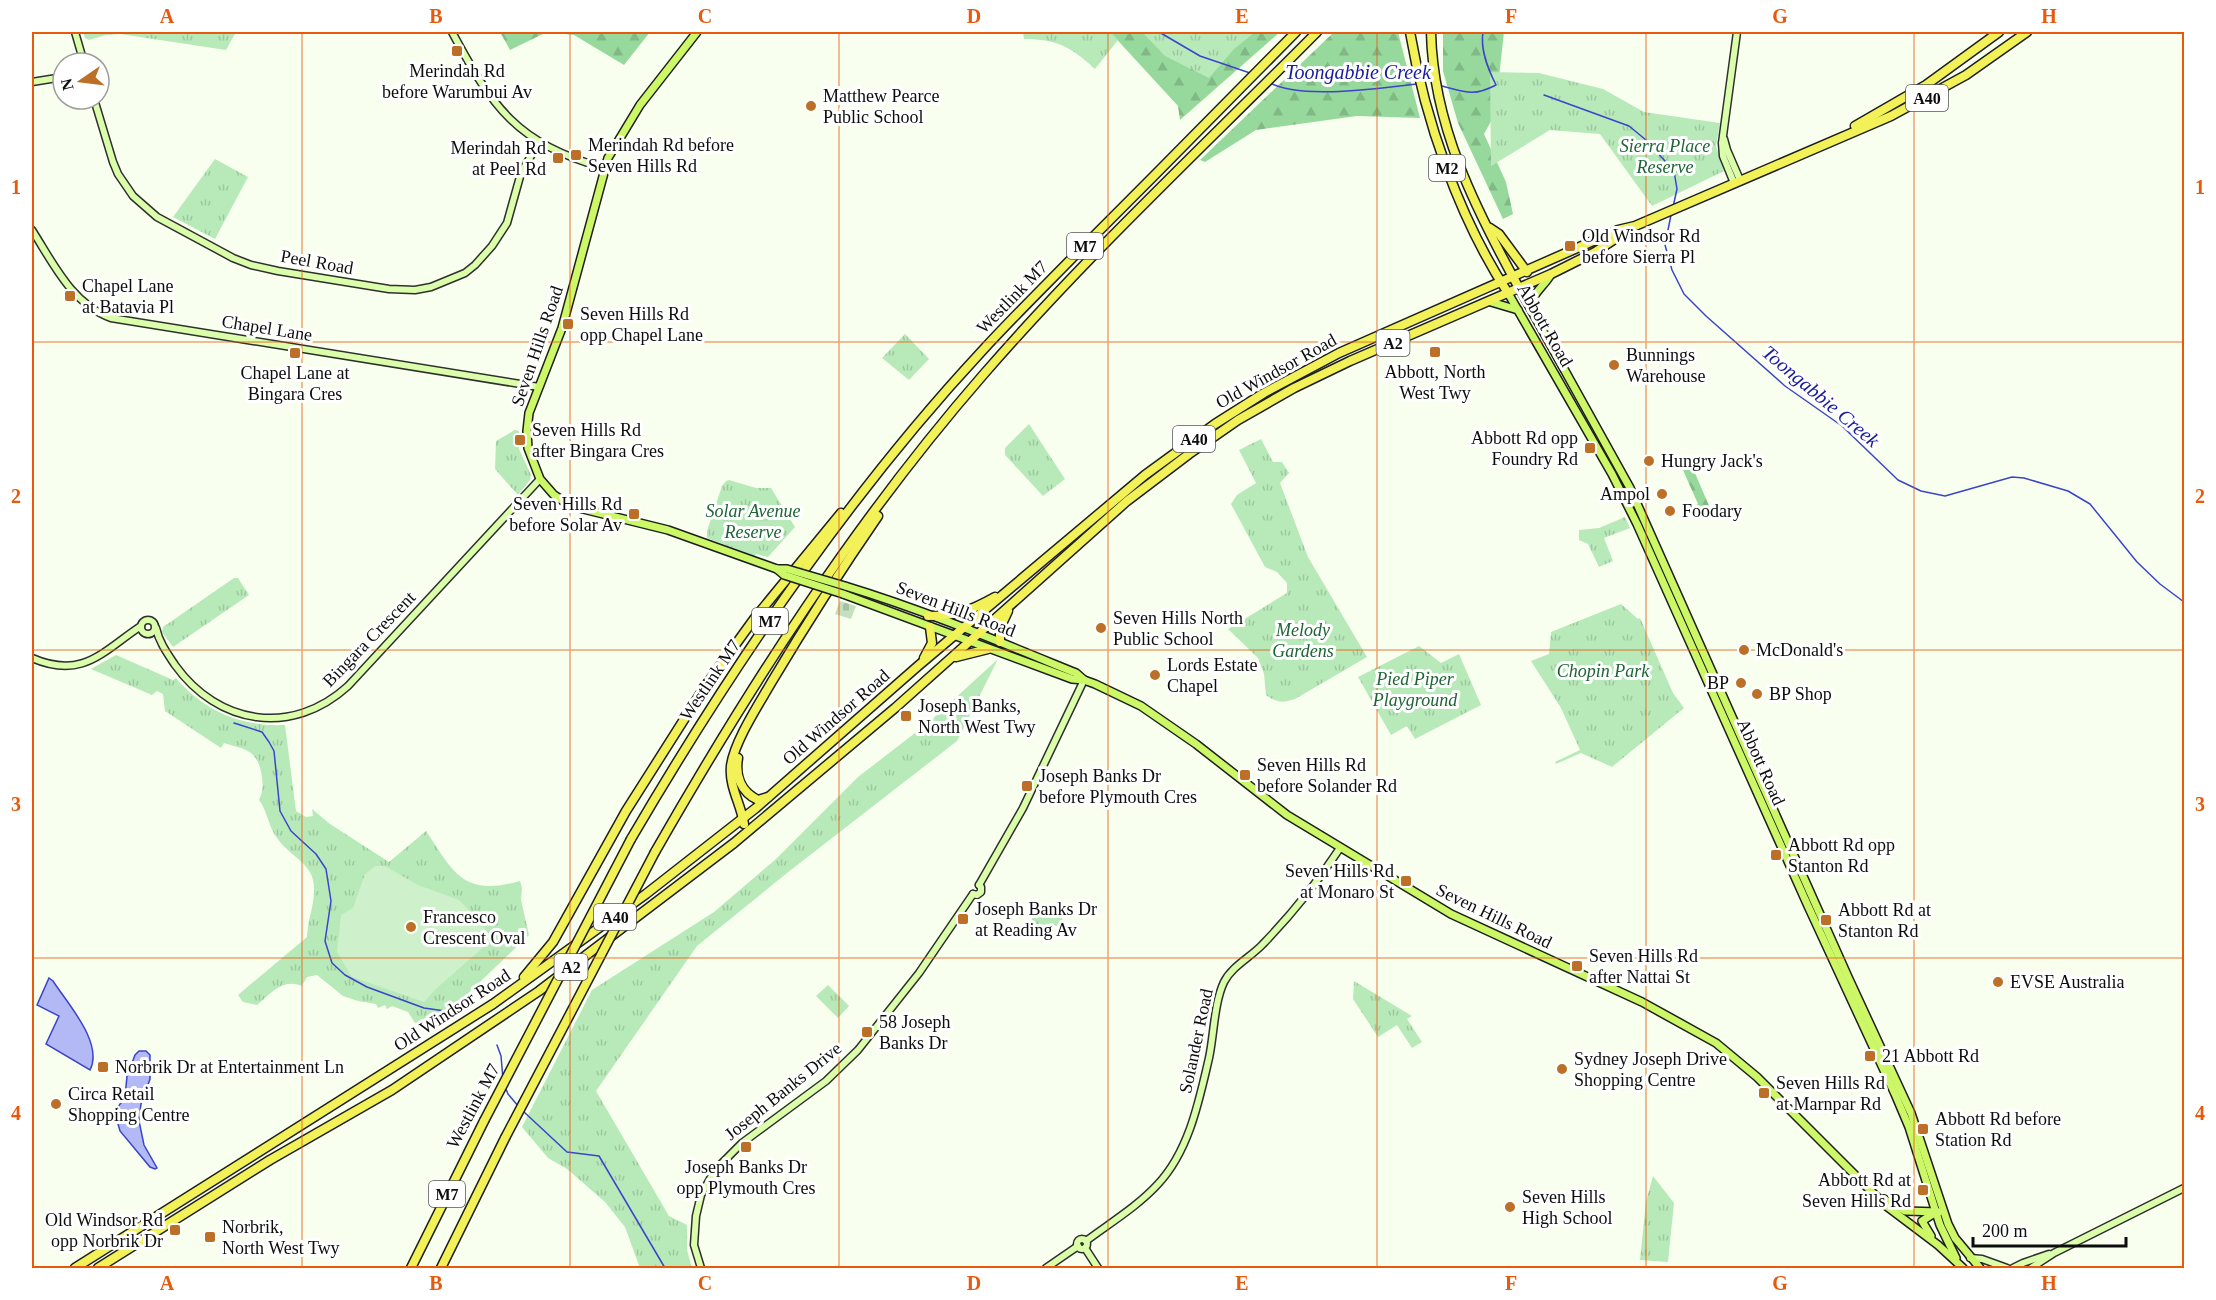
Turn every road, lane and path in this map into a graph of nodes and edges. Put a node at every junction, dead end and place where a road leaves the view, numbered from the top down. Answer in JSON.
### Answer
{"nodes":[{"id":1,"x":75,"y":32,"type":"edge"},
{"id":2,"x":452,"y":32,"type":"edge"},
{"id":3,"x":696,"y":32,"type":"edge"},
{"id":4,"x":1296,"y":32,"type":"edge"},
{"id":5,"x":1317,"y":32,"type":"edge"},
{"id":6,"x":1410,"y":32,"type":"edge"},
{"id":7,"x":1431,"y":32,"type":"edge"},
{"id":8,"x":1737,"y":32,"type":"edge"},
{"id":9,"x":1999,"y":32,"type":"edge"},
{"id":10,"x":2026,"y":32,"type":"edge"},
{"id":11,"x":81,"y":51,"type":"edge"},
{"id":12,"x":51,"y":79,"type":"edge"},
{"id":13,"x":32,"y":82,"type":"edge"},
{"id":14,"x":97,"y":111,"type":"edge"},
{"id":15,"x":539,"y":142,"type":"junction"},
{"id":16,"x":1818,"y":146,"type":"junction"},
{"id":17,"x":604,"y":168,"type":"junction"},
{"id":18,"x":1737,"y":182,"type":"junction"},
{"id":19,"x":1487,"y":226,"type":"junction"},
{"id":20,"x":1635,"y":226,"type":"junction"},
{"id":21,"x":32,"y":230,"type":"edge"},
{"id":22,"x":1527,"y":272,"type":"junction"},
{"id":23,"x":1551,"y":274,"type":"junction"},
{"id":24,"x":1514,"y":278,"type":"junction"},
{"id":25,"x":1501,"y":282,"type":"junction"},
{"id":26,"x":1520,"y":288,"type":"junction"},
{"id":27,"x":1508,"y":293,"type":"junction"},
{"id":28,"x":1491,"y":302,"type":"junction"},
{"id":29,"x":1531,"y":309,"type":"junction"},
{"id":30,"x":1518,"y":310,"type":"junction"},
{"id":31,"x":1339,"y":353,"type":"junction"},
{"id":32,"x":1345,"y":363,"type":"junction"},
{"id":33,"x":539,"y":387,"type":"junction"},
{"id":34,"x":926,"y":415,"type":"junction"},
{"id":35,"x":540,"y":479,"type":"junction"},
{"id":36,"x":899,"y":480,"type":"junction"},
{"id":37,"x":1014,"y":586,"type":"junction"},
{"id":38,"x":846,"y":592,"type":"junction"},
{"id":39,"x":866,"y":593,"type":"junction"},
{"id":40,"x":872,"y":603,"type":"junction"},
{"id":41,"x":1011,"y":605,"type":"junction"},
{"id":42,"x":928,"y":616,"type":"junction"},
{"id":43,"x":930,"y":627,"type":"junction"},
{"id":44,"x":156,"y":628,"type":"junction"},
{"id":45,"x":964,"y":629,"type":"junction"},
{"id":46,"x":144,"y":631,"type":"junction"},
{"id":47,"x":979,"y":634,"type":"junction"},
{"id":48,"x":955,"y":636,"type":"junction"},
{"id":49,"x":970,"y":642,"type":"junction"},
{"id":50,"x":1000,"y":642,"type":"junction"},
{"id":51,"x":164,"y":648,"type":"junction"},
{"id":52,"x":988,"y":649,"type":"junction"},
{"id":53,"x":32,"y":658,"type":"edge"},
{"id":54,"x":946,"y":663,"type":"junction"},
{"id":55,"x":918,"y":666,"type":"junction"},
{"id":56,"x":1084,"y":680,"type":"junction"},
{"id":57,"x":755,"y":710,"type":"junction"},
{"id":58,"x":771,"y":795,"type":"junction"},
{"id":59,"x":743,"y":818,"type":"junction"},
{"id":60,"x":734,"y":843,"type":"junction"},
{"id":61,"x":1340,"y":848,"type":"junction"},
{"id":62,"x":494,"y":1004,"type":"junction"},
{"id":63,"x":2184,"y":1188,"type":"edge"},
{"id":64,"x":1876,"y":1195,"type":"junction"},
{"id":65,"x":1940,"y":1212,"type":"junction"},
{"id":66,"x":156,"y":1218,"type":"junction"},
{"id":67,"x":146,"y":1224,"type":"junction"},
{"id":68,"x":152,"y":1235,"type":"junction"},
{"id":69,"x":1938,"y":1245,"type":"junction"},
{"id":70,"x":1081,"y":1247,"type":"junction"},
{"id":71,"x":2054,"y":1253,"type":"junction"},
{"id":72,"x":1969,"y":1257,"type":"junction"},
{"id":73,"x":1962,"y":1268,"type":"edge"},
{"id":74,"x":2032,"y":1268,"type":"edge"},
{"id":75,"x":75,"y":1269,"type":"edge"},
{"id":76,"x":99,"y":1269,"type":"edge"},
{"id":77,"x":411,"y":1269,"type":"edge"},
{"id":78,"x":441,"y":1269,"type":"edge"},
{"id":79,"x":700,"y":1269,"type":"edge"},
{"id":80,"x":1046,"y":1269,"type":"edge"},
{"id":81,"x":1098,"y":1269,"type":"edge"},
{"id":82,"x":1980,"y":1269,"type":"edge"},
{"id":83,"x":2007,"y":1269,"type":"edge"},
{"id":84,"x":2013,"y":1269,"type":"edge"}],
"edges":[{"from":1,"to":11,"type":"street"},
{"from":2,"to":15,"type":"street"},
{"from":3,"to":17,"type":"main road","name":"Seven Hills Road"},
{"from":4,"to":34,"type":"highway","name":"Westlink M7","number":"M7"},
{"from":5,"to":36,"type":"highway","name":"Westlink M7","number":"M7"},
{"from":6,"to":25,"type":"highway","number":"M2"},
{"from":7,"to":19,"type":"highway","number":"M2"},
{"from":8,"to":18,"type":"street"},
{"from":9,"to":16,"type":"highway","name":"Old Windsor Road","number":"A40"},
{"from":10,"to":16,"type":"highway","name":"Old Windsor Road","number":"A40"},
{"from":12,"to":13,"type":"street"},
{"from":14,"to":15,"type":"street","name":"Peel Road"},
{"from":15,"to":17,"type":"street"},
{"from":16,"to":18,"type":"highway","name":"Old Windsor Road","number":"A40"},
{"from":17,"to":33,"type":"main road","name":"Seven Hills Road"},
{"from":18,"to":20,"type":"highway","name":"Old Windsor Road","number":"A40"},
{"from":19,"to":22,"type":"highway","number":"M2"},
{"from":19,"to":24,"type":"highway","number":"M2"},
{"from":20,"to":22,"type":"highway","name":"Old Windsor Road","number":"A40"},
{"from":20,"to":23,"type":"highway","name":"Old Windsor Road","number":"A40"},
{"from":21,"to":33,"type":"street","name":"Chapel Lane"},
{"from":22,"to":24,"type":"highway","name":"Old Windsor Road","number":"A40"},
{"from":23,"to":26,"type":"highway","name":"Old Windsor Road","number":"A40"},
{"from":23,"to":29,"type":"main road"},
{"from":24,"to":25,"type":"highway","name":"Old Windsor Road","number":"A40"},
{"from":24,"to":26,"type":"highway"},
{"from":25,"to":27,"type":"highway","name":"Abbott Road"},
{"from":25,"to":31,"type":"highway","name":"Old Windsor Road","number":"A40"},
{"from":26,"to":27,"type":"highway","name":"Old Windsor Road","number":"A2"},
{"from":26,"to":29,"type":"main road","name":"Abbott Road"},
{"from":27,"to":28,"type":"highway","name":"Old Windsor Road","number":"A2"},
{"from":27,"to":30,"type":"main road","name":"Abbott Road"},
{"from":28,"to":30,"type":"main road"},
{"from":28,"to":32,"type":"highway","name":"Old Windsor Road","number":"A2"},
{"from":29,"to":65,"type":"main road","name":"Abbott Road"},
{"from":30,"to":65,"type":"main road","name":"Abbott Road"},
{"from":31,"to":32,"type":"highway"},
{"from":31,"to":37,"type":"highway","name":"Old Windsor Road","number":"A40"},
{"from":32,"to":41,"type":"highway","name":"Old Windsor Road","number":"A2"},
{"from":33,"to":35,"type":"main road","name":"Seven Hills Road"},
{"from":34,"to":62,"type":"highway"},
{"from":34,"to":77,"type":"highway","name":"Westlink M7","number":"M7","bridge":true},
{"from":35,"to":38,"type":"main road","name":"Seven Hills Road","bridge":true},
{"from":35,"to":51,"type":"street","name":"Bingara Crescent"},
{"from":36,"to":57,"type":"highway"},
{"from":36,"to":78,"type":"highway","name":"Westlink M7","number":"M7","bridge":true},
{"from":37,"to":42,"type":"highway"},
{"from":37,"to":45,"type":"highway","name":"Old Windsor Road","number":"A40"},
{"from":38,"to":39,"type":"main road","name":"Seven Hills Road"},
{"from":38,"to":40,"type":"main road","name":"Seven Hills Road"},
{"from":39,"to":40,"type":"main road"},
{"from":39,"to":42,"type":"main road","name":"Seven Hills Road"},
{"from":40,"to":43,"type":"main road","name":"Seven Hills Road"},
{"from":41,"to":47,"type":"highway","name":"Old Windsor Road","number":"A2"},
{"from":41,"to":50,"type":"highway"},
{"from":42,"to":45,"type":"main road","name":"Seven Hills Road"},
{"from":43,"to":48,"type":"main road","name":"Seven Hills Road"},
{"from":43,"to":55,"type":"highway"},
{"from":44,"to":46,"type":"street"},
{"from":44,"to":46,"type":"street"},
{"from":44,"to":51,"type":"street","name":"Bingara Crescent"},
{"from":45,"to":47,"type":"main road","name":"Seven Hills Road"},
{"from":45,"to":48,"type":"highway","name":"Old Windsor Road","number":"A40"},
{"from":46,"to":51,"type":"street","name":"Bingara Crescent"},
{"from":46,"to":53,"type":"street"},
{"from":47,"to":49,"type":"highway","name":"Old Windsor Road","number":"A2"},
{"from":47,"to":50,"type":"main road","name":"Seven Hills Road"},
{"from":48,"to":49,"type":"main road","name":"Seven Hills Road"},
{"from":48,"to":55,"type":"highway","name":"Old Windsor Road","number":"A40"},
{"from":49,"to":52,"type":"main road","name":"Seven Hills Road"},
{"from":49,"to":54,"type":"highway","name":"Old Windsor Road","number":"A2"},
{"from":50,"to":56,"type":"main road","name":"Seven Hills Road"},
{"from":52,"to":54,"type":"highway"},
{"from":52,"to":56,"type":"main road","name":"Seven Hills Road"},
{"from":54,"to":60,"type":"highway","name":"Old Windsor Road","number":"A2"},
{"from":55,"to":58,"type":"highway","name":"Old Windsor Road","number":"A40"},
{"from":56,"to":61,"type":"main road","name":"Seven Hills Road"},
{"from":56,"to":79,"type":"street","name":"Joseph Banks Drive"},
{"from":57,"to":58,"type":"highway"},
{"from":57,"to":59,"type":"highway"},
{"from":58,"to":59,"type":"highway","name":"Old Windsor Road","number":"A40"},
{"from":59,"to":60,"type":"highway"},
{"from":59,"to":62,"type":"highway","name":"Old Windsor Road","number":"A40"},
{"from":60,"to":68,"type":"highway","name":"Old Windsor Road","number":"A2"},
{"from":61,"to":64,"type":"main road","name":"Seven Hills Road"},
{"from":61,"to":70,"type":"street","name":"Solander Road"},
{"from":62,"to":66,"type":"highway","name":"Old Windsor Road"},
{"from":63,"to":71,"type":"street"},
{"from":64,"to":65,"type":"main road","name":"Seven Hills Road"},
{"from":64,"to":69,"type":"main road","name":"Seven Hills Road"},
{"from":65,"to":69,"type":"main road"},
{"from":65,"to":72,"type":"main road","name":"Abbott Road"},
{"from":65,"to":73,"type":"main road","name":"Abbott Road"},
{"from":66,"to":67,"type":"highway","name":"Old Windsor Road"},
{"from":66,"to":68,"type":"highway"},
{"from":67,"to":68,"type":"highway"},
{"from":67,"to":75,"type":"highway","name":"Old Windsor Road"},
{"from":68,"to":76,"type":"highway","name":"Old Windsor Road","number":"A2"},
{"from":69,"to":73,"type":"main road","name":"Seven Hills Road"},
{"from":70,"to":80,"type":"street"},
{"from":70,"to":81,"type":"street"},
{"from":71,"to":74,"type":"street"},
{"from":71,"to":84,"type":"street"},
{"from":72,"to":82,"type":"main road"},
{"from":72,"to":83,"type":"street"}]}
